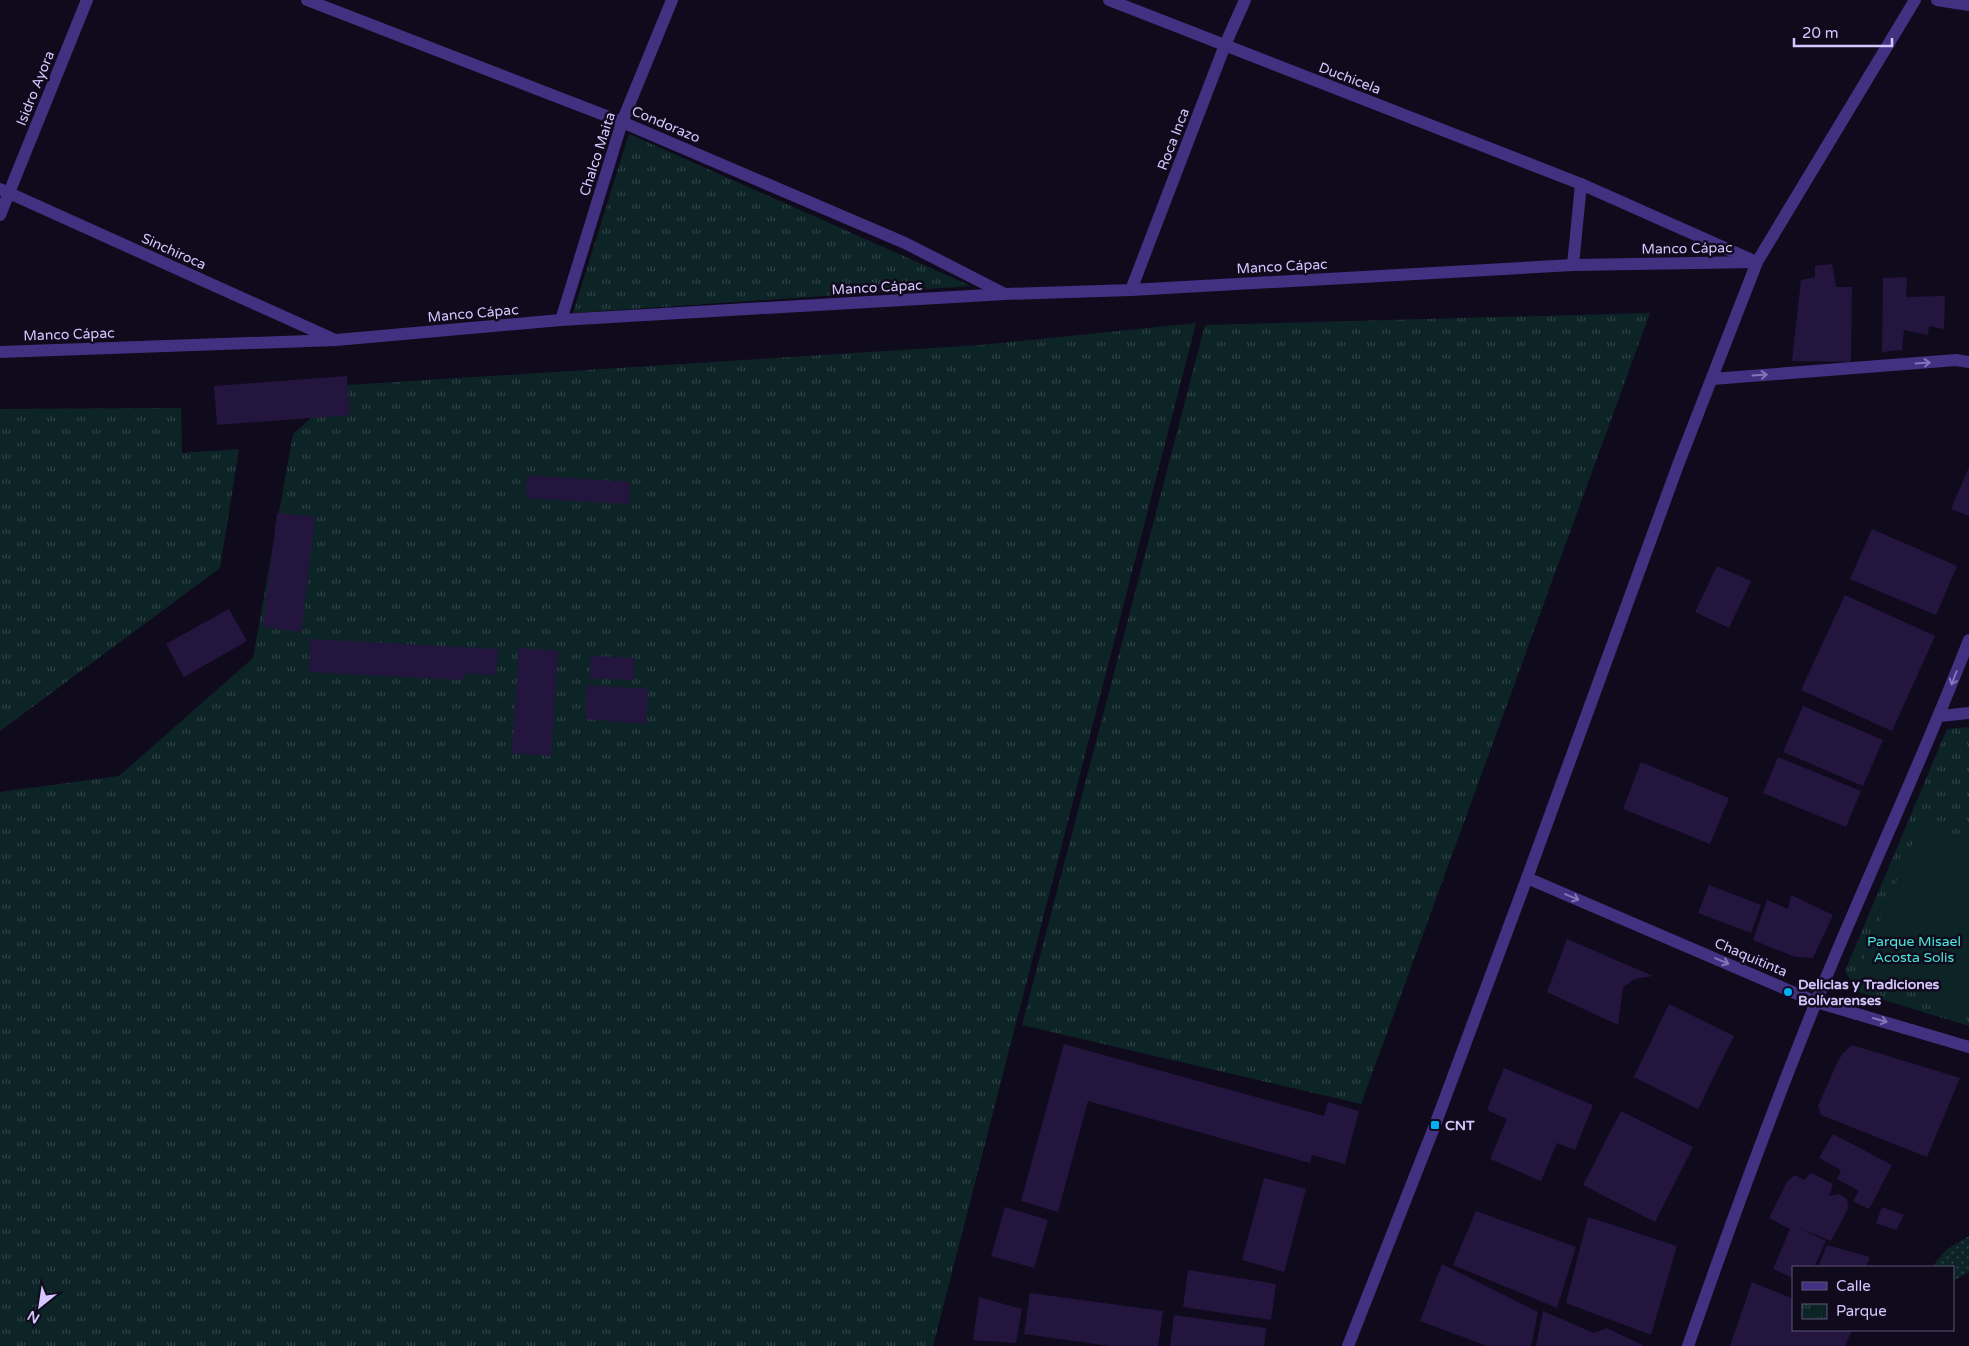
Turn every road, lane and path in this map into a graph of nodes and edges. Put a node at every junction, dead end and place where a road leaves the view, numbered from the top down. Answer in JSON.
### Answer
{"nodes":[{"id":1,"x":87,"y":0,"type":"edge"},
{"id":2,"x":307,"y":0,"type":"edge"},
{"id":3,"x":672,"y":0,"type":"edge"},
{"id":4,"x":1109,"y":0,"type":"edge"},
{"id":5,"x":1245,"y":0,"type":"edge"},
{"id":6,"x":1915,"y":0,"type":"edge"},
{"id":7,"x":1937,"y":0,"type":"edge"},
{"id":8,"x":1969,"y":5,"type":"edge"},
{"id":9,"x":1225,"y":45,"type":"junction"},
{"id":10,"x":622,"y":122,"type":"junction"},
{"id":11,"x":1581,"y":184,"type":"junction"},
{"id":12,"x":4,"y":191,"type":"edge"},
{"id":13,"x":0,"y":215,"type":"edge"},
{"id":14,"x":1757,"y":262,"type":"junction"},
{"id":15,"x":1573,"y":265,"type":"junction"},
{"id":16,"x":1131,"y":290,"type":"junction"},
{"id":17,"x":1005,"y":294,"type":"junction"},
{"id":18,"x":561,"y":320,"type":"junction"},
{"id":19,"x":336,"y":340,"type":"junction"},
{"id":20,"x":0,"y":352,"type":"edge"},
{"id":21,"x":1969,"y":362,"type":"edge"},
{"id":22,"x":1712,"y":379,"type":"junction"},
{"id":23,"x":1969,"y":640,"type":"edge"},
{"id":24,"x":1969,"y":713,"type":"edge"},
{"id":25,"x":1940,"y":716,"type":"junction"},
{"id":26,"x":1527,"y":878,"type":"junction"},
{"id":27,"x":1816,"y":1002,"type":"junction"},
{"id":28,"x":1969,"y":1047,"type":"edge"},
{"id":29,"x":1348,"y":1346,"type":"edge"},
{"id":30,"x":1688,"y":1346,"type":"edge"}],
"edges":[{"from":1,"to":12,"type":"street","name":"Isidro Ayora"},
{"from":2,"to":10,"type":"street","name":"Condorazo"},
{"from":3,"to":10,"type":"street","name":"Chalco Maita"},
{"from":4,"to":9,"type":"street","name":"Duchicela"},
{"from":5,"to":9,"type":"street","name":"Roca Inca"},
{"from":6,"to":14,"type":"street"},
{"from":7,"to":8,"type":"street"},
{"from":9,"to":11,"type":"street","name":"Duchicela"},
{"from":9,"to":16,"type":"street","name":"Roca Inca"},
{"from":10,"to":17,"type":"street","name":"Condorazo"},
{"from":10,"to":18,"type":"street","name":"Chalco Maita"},
{"from":11,"to":14,"type":"street","name":"Duchicela"},
{"from":11,"to":15,"type":"street"},
{"from":12,"to":13,"type":"street","name":"Isidro Ayora"},
{"from":12,"to":19,"type":"street","name":"Sinchiroca"},
{"from":14,"to":15,"type":"street","name":"Manco Cápac"},
{"from":14,"to":22,"type":"street"},
{"from":15,"to":16,"type":"street","name":"Manco Cápac"},
{"from":16,"to":17,"type":"street","name":"Manco Cápac"},
{"from":17,"to":18,"type":"street","name":"Manco Cápac"},
{"from":18,"to":19,"type":"street","name":"Manco Cápac"},
{"from":19,"to":20,"type":"street","name":"Manco Cápac"},
{"from":22,"to":21,"type":"street","one_way":true},
{"from":22,"to":26,"type":"street"},
{"from":23,"to":25,"type":"street","one_way":true},
{"from":24,"to":25,"type":"street"},
{"from":25,"to":27,"type":"street"},
{"from":26,"to":27,"type":"street","name":"Chaquitinta","one_way":true},
{"from":26,"to":29,"type":"street"},
{"from":27,"to":28,"type":"street","name":"Chaquitinta","one_way":true},
{"from":27,"to":30,"type":"street"}]}
